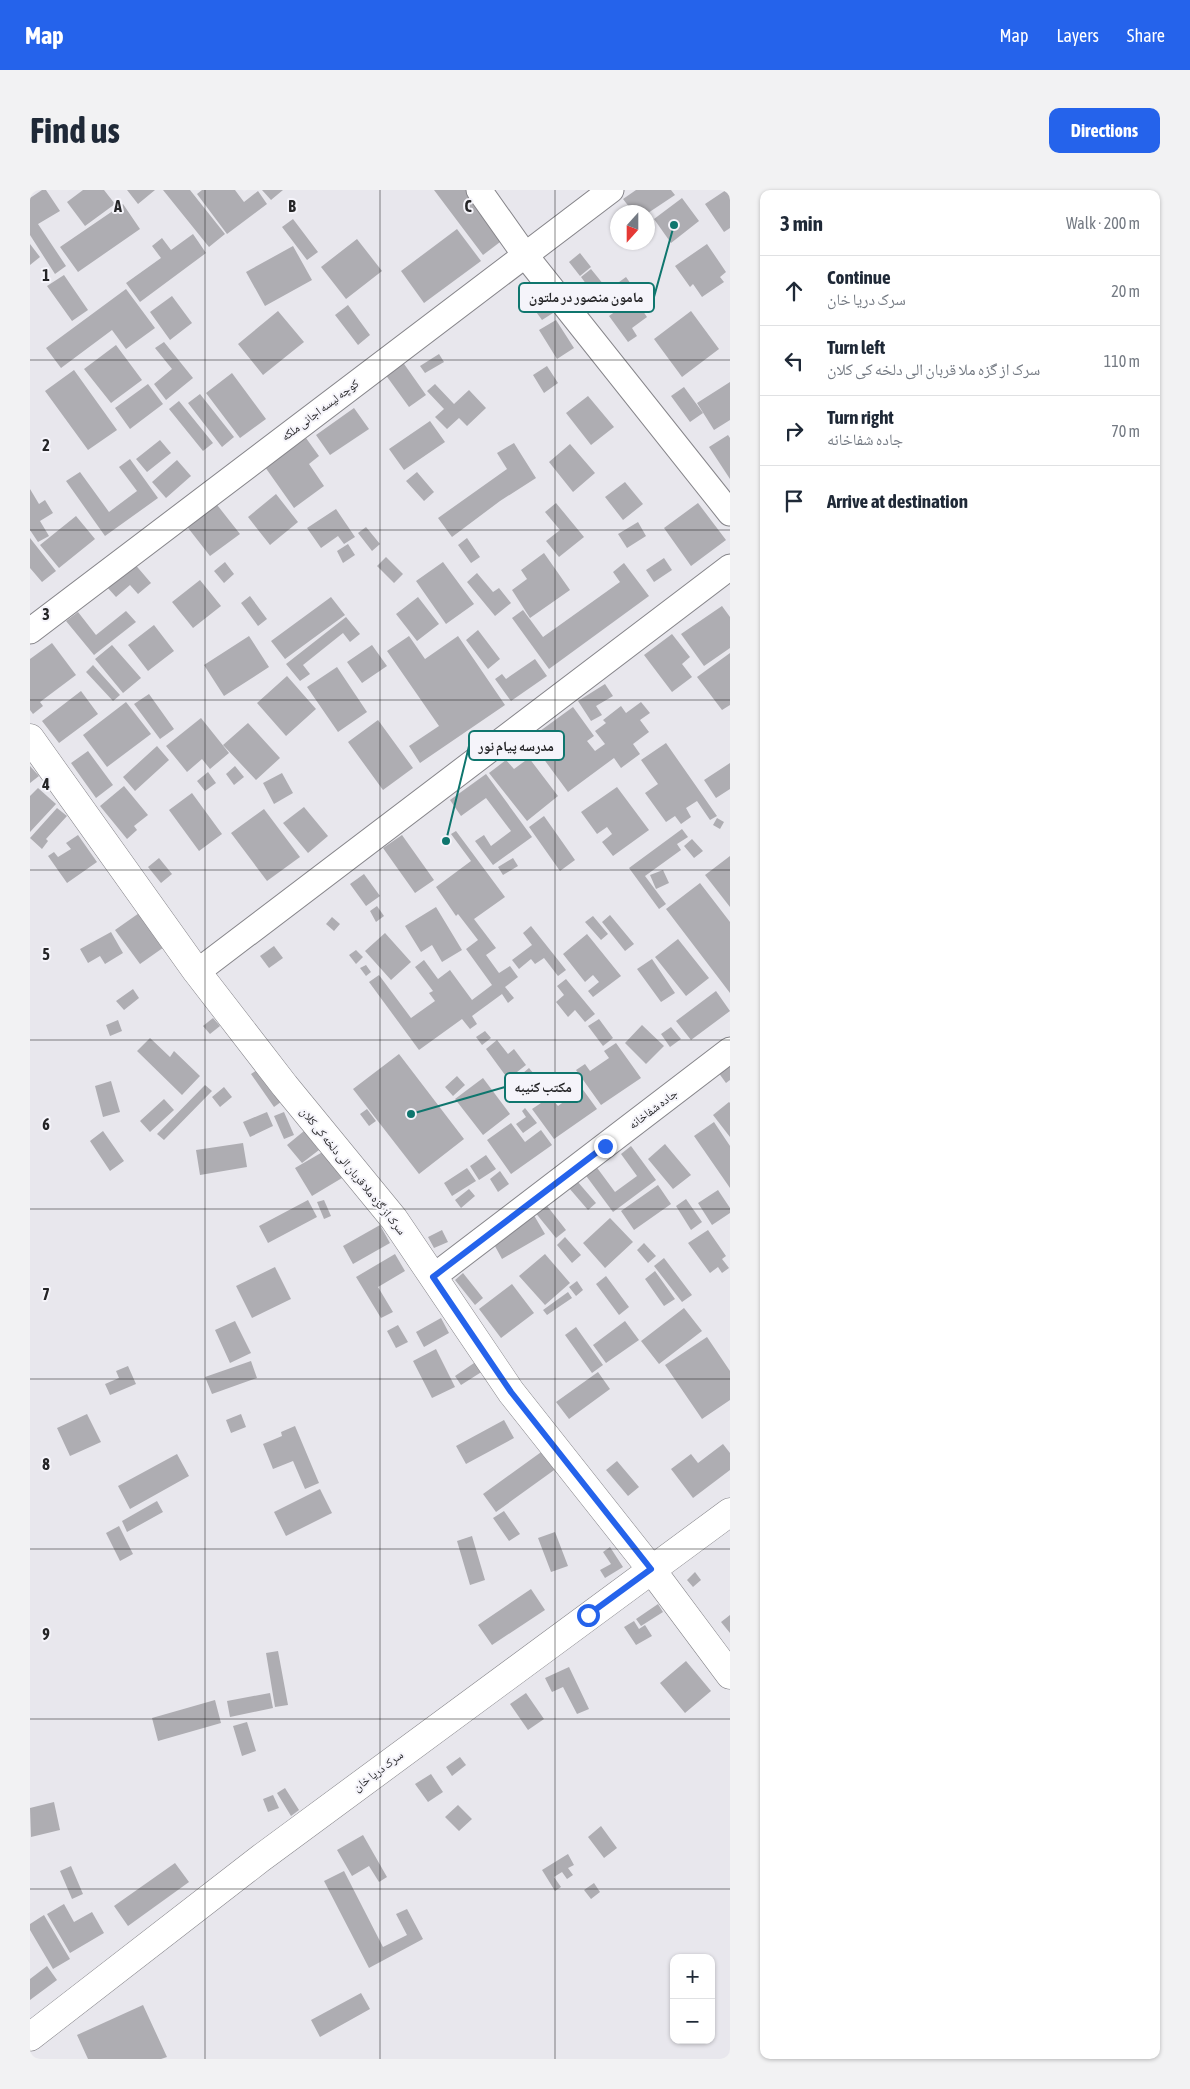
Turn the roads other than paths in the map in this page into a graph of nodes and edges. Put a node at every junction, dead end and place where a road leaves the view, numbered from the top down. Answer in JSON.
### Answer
{"nodes":[{"id":1,"x":479,"y":190,"type":"edge"},
{"id":2,"x":611,"y":190,"type":"edge"},
{"id":3,"x":525,"y":255,"type":"junction"},
{"id":4,"x":730,"y":513,"type":"edge"},
{"id":5,"x":730,"y":567,"type":"edge"},
{"id":6,"x":30,"y":631,"type":"edge"},
{"id":7,"x":30,"y":738,"type":"edge"},
{"id":8,"x":197,"y":972,"type":"junction"},
{"id":9,"x":730,"y":1050,"type":"edge"},
{"id":10,"x":433,"y":1277,"type":"junction"},
{"id":11,"x":730,"y":1512,"type":"edge"},
{"id":12,"x":651,"y":1569,"type":"junction"},
{"id":13,"x":730,"y":1675,"type":"edge"},
{"id":14,"x":30,"y":2037,"type":"edge"}],
"edges":[{"from":1,"to":3,"type":"street"},
{"from":2,"to":3,"type":"street","name":"کوچه لیسه اجانی ملکه"},
{"from":3,"to":4,"type":"street"},
{"from":3,"to":6,"type":"street","name":"کوچه لیسه اجانی ملکه"},
{"from":5,"to":8,"type":"street"},
{"from":7,"to":8,"type":"street","name":"سرک از گزه ملا قربان الی دلخه کی کلان"},
{"from":8,"to":10,"type":"street","name":"سرک از گزه ملا قربان الی دلخه کی کلان"},
{"from":9,"to":10,"type":"street","name":"جاده شفاخانه"},
{"from":10,"to":12,"type":"street","name":"سرک از گزه ملا قربان الی دلخه کی کلان"},
{"from":11,"to":12,"type":"street","name":"سرک دریا خان"},
{"from":12,"to":13,"type":"street","name":"سرک از گزه ملا قربان الی دلخه کی کلان"},
{"from":12,"to":14,"type":"street","name":"سرک دریا خان"}]}
